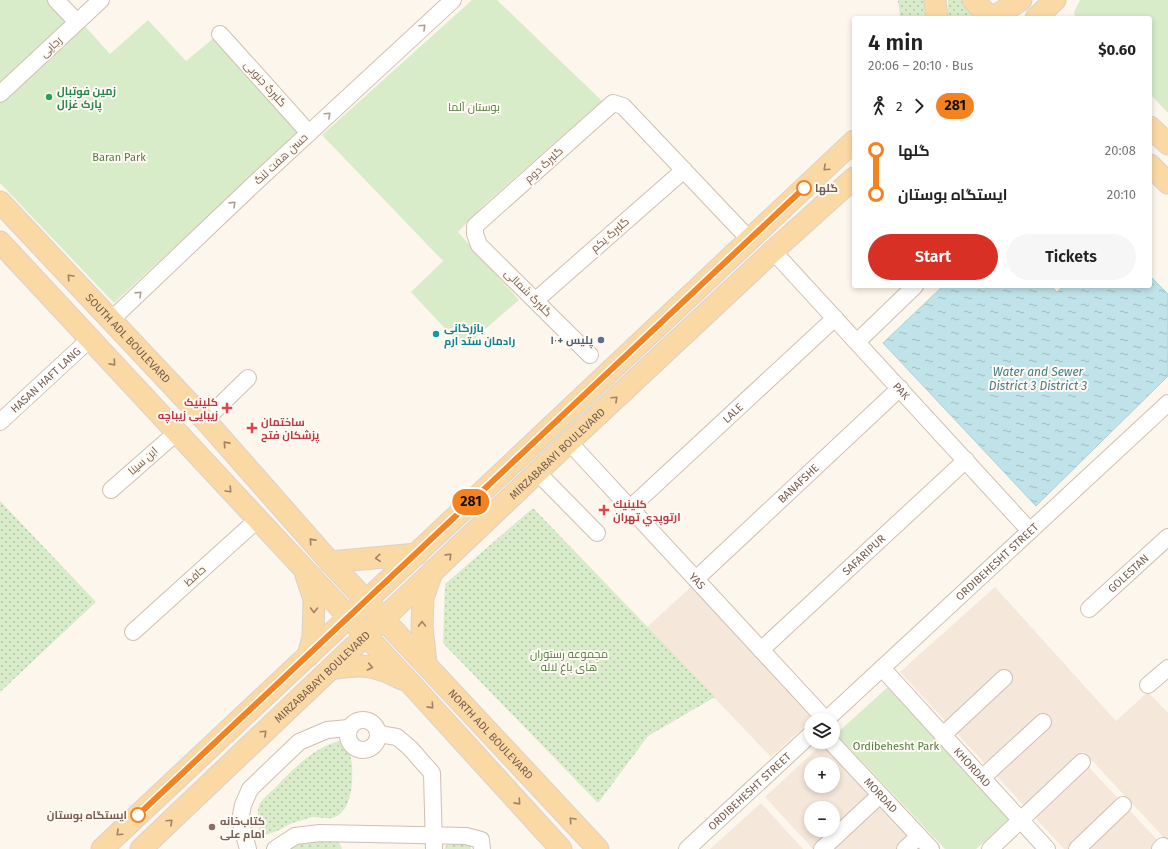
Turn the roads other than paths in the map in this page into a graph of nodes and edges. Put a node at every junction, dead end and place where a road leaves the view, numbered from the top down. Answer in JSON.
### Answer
{"nodes":[{"id":1,"x":56,"y":0,"type":"edge"},
{"id":2,"x":102,"y":0,"type":"edge"},
{"id":3,"x":452,"y":0,"type":"edge"},
{"id":4,"x":935,"y":0,"type":"edge"},
{"id":5,"x":972,"y":0,"type":"edge"},
{"id":6,"x":1055,"y":0,"type":"edge"},
{"id":7,"x":1018,"y":1,"type":"edge"},
{"id":8,"x":937,"y":16,"type":"edge"},
{"id":9,"x":990,"y":16,"type":"edge"},
{"id":10,"x":995,"y":16,"type":"edge"},
{"id":11,"x":1033,"y":16,"type":"edge"},
{"id":12,"x":1037,"y":16,"type":"edge"},
{"id":13,"x":77,"y":22,"type":"junction"},
{"id":14,"x":220,"y":34,"type":"dead end"},
{"id":15,"x":0,"y":94,"type":"edge"},
{"id":16,"x":1152,"y":123,"type":"edge"},
{"id":17,"x":1152,"y":128,"type":"edge"},
{"id":18,"x":1168,"y":132,"type":"edge"},
{"id":19,"x":309,"y":133,"type":"junction"},
{"id":20,"x":852,"y":143,"type":"edge"},
{"id":21,"x":1168,"y":144,"type":"edge"},
{"id":22,"x":1152,"y":167,"type":"edge"},
{"id":23,"x":684,"y":170,"type":"junction"},
{"id":24,"x":852,"y":180,"type":"edge"},
{"id":25,"x":1168,"y":183,"type":"edge"},
{"id":26,"x":0,"y":202,"type":"edge"},
{"id":27,"x":475,"y":226,"type":"joint"},
{"id":28,"x":749,"y":239,"type":"junction"},
{"id":29,"x":0,"y":242,"type":"edge"},
{"id":30,"x":773,"y":251,"type":"junction"},
{"id":31,"x":913,"y":288,"type":"edge"},
{"id":32,"x":536,"y":300,"type":"junction"},
{"id":33,"x":835,"y":318,"type":"junction"},
{"id":34,"x":111,"y":320,"type":"junction"},
{"id":35,"x":91,"y":338,"type":"junction"},
{"id":36,"x":858,"y":342,"type":"junction"},
{"id":37,"x":590,"y":355,"type":"dead end"},
{"id":38,"x":248,"y":378,"type":"dead end"},
{"id":39,"x":900,"y":388,"type":"junction"},
{"id":40,"x":1168,"y":402,"type":"edge"},
{"id":41,"x":205,"y":420,"type":"junction"},
{"id":42,"x":0,"y":422,"type":"edge"},
{"id":43,"x":176,"y":433,"type":"junction"},
{"id":44,"x":569,"y":442,"type":"junction"},
{"id":45,"x":966,"y":460,"type":"junction"},
{"id":46,"x":537,"y":472,"type":"junction"},
{"id":47,"x":111,"y":490,"type":"dead end"},
{"id":48,"x":630,"y":508,"type":"junction"},
{"id":49,"x":257,"y":520,"type":"junction"},
{"id":50,"x":1030,"y":531,"type":"junction"},
{"id":51,"x":597,"y":533,"type":"dead end"},
{"id":52,"x":1168,"y":537,"type":"edge"},
{"id":53,"x":417,"y":554,"type":"junction"},
{"id":54,"x":330,"y":562,"type":"junction"},
{"id":55,"x":306,"y":572,"type":"junction"},
{"id":56,"x":431,"y":573,"type":"junction"},
{"id":57,"x":696,"y":578,"type":"junction"},
{"id":58,"x":367,"y":601,"type":"junction"},
{"id":59,"x":1089,"y":609,"type":"dead end"},
{"id":60,"x":349,"y":618,"type":"junction"},
{"id":61,"x":384,"y":619,"type":"junction"},
{"id":62,"x":133,"y":632,"type":"dead end"},
{"id":63,"x":366,"y":636,"type":"junction"},
{"id":64,"x":761,"y":650,"type":"junction"},
{"id":65,"x":308,"y":656,"type":"junction"},
{"id":66,"x":426,"y":663,"type":"junction"},
{"id":67,"x":882,"y":668,"type":"junction"},
{"id":68,"x":1168,"y":668,"type":"edge"},
{"id":69,"x":331,"y":669,"type":"junction"},
{"id":70,"x":1004,"y":678,"type":"dead end"},
{"id":71,"x":410,"y":683,"type":"junction"},
{"id":72,"x":1148,"y":686,"type":"dead end"},
{"id":73,"x":820,"y":713,"type":"edge"},
{"id":74,"x":834,"y":713,"type":"edge"},
{"id":75,"x":1043,"y":722,"type":"dead end"},
{"id":76,"x":349,"y":733,"type":"junction"},
{"id":77,"x":379,"y":734,"type":"junction"},
{"id":78,"x":943,"y":735,"type":"junction"},
{"id":79,"x":804,"y":740,"type":"edge"},
{"id":80,"x":838,"y":749,"type":"edge"},
{"id":81,"x":1082,"y":762,"type":"dead end"},
{"id":82,"x":982,"y":778,"type":"junction"},
{"id":83,"x":880,"y":794,"type":"junction"},
{"id":84,"x":1123,"y":805,"type":"dead end"},
{"id":85,"x":1020,"y":820,"type":"junction"},
{"id":86,"x":919,"y":836,"type":"junction"},
{"id":87,"x":433,"y":842,"type":"edge"},
{"id":88,"x":102,"y":849,"type":"edge"},
{"id":89,"x":142,"y":849,"type":"edge"},
{"id":90,"x":248,"y":849,"type":"edge"},
{"id":91,"x":258,"y":849,"type":"edge"},
{"id":92,"x":275,"y":849,"type":"edge"},
{"id":93,"x":482,"y":849,"type":"edge"},
{"id":94,"x":561,"y":849,"type":"edge"},
{"id":95,"x":598,"y":849,"type":"edge"},
{"id":96,"x":687,"y":849,"type":"edge"},
{"id":97,"x":822,"y":849,"type":"edge"},
{"id":98,"x":905,"y":849,"type":"edge"},
{"id":99,"x":931,"y":849,"type":"edge"},
{"id":100,"x":990,"y":849,"type":"edge"},
{"id":101,"x":1047,"y":849,"type":"edge"},
{"id":102,"x":1077,"y":849,"type":"edge"}],
"edges":[{"from":1,"to":13,"type":"street"},
{"from":2,"to":13,"type":"street","name":"رجایی"},
{"from":19,"to":3,"type":"street","name":"حسن هفت لنگ","one_way":true},
{"from":4,"to":8,"type":"main road"},
{"from":5,"to":9,"type":"main road"},
{"from":6,"to":12,"type":"main road"},
{"from":7,"to":10,"type":"main road"},
{"from":7,"to":11,"type":"main road"},
{"from":13,"to":15,"type":"street","name":"رجایی"},
{"from":14,"to":19,"type":"street","name":"گلبرگ جنوبی"},
{"from":16,"to":18,"type":"street"},
{"from":17,"to":21,"type":"main road"},
{"from":34,"to":19,"type":"street","name":"حسن هفت لنگ","one_way":true},
{"from":20,"to":28,"type":"main road","one_way":true},
{"from":22,"to":25,"type":"main road"},
{"from":23,"to":27,"type":"street","name":"گلبرگ دوم"},
{"from":23,"to":28,"type":"street"},
{"from":23,"to":32,"type":"street","name":"گلبرگ یکم"},
{"from":24,"to":30,"type":"main road","name":"MIRZABABAYI BOULEVARD"},
{"from":34,"to":26,"type":"main road","name":"SOUTH ADL BOULEVARD","one_way":true},
{"from":27,"to":32,"type":"street","name":"گلبرگ شمالی"},
{"from":28,"to":53,"type":"main road"},
{"from":29,"to":35,"type":"main road"},
{"from":30,"to":33,"type":"street","name":"PAK"},
{"from":44,"to":30,"type":"main road","name":"MIRZABABAYI BOULEVARD","one_way":true},
{"from":31,"to":36,"type":"street"},
{"from":32,"to":37,"type":"street","name":"گلبرگ شمالی"},
{"from":33,"to":36,"type":"street","name":"PAK"},
{"from":33,"to":48,"type":"street","name":"LALE"},
{"from":34,"to":41,"type":"main road","name":"SOUTH ADL BOULEVARD"},
{"from":35,"to":42,"type":"street","name":"HASAN HAFT LANG"},
{"from":35,"to":43,"type":"main road","one_way":true},
{"from":36,"to":39,"type":"street","name":"PAK"},
{"from":38,"to":41,"type":"street"},
{"from":39,"to":45,"type":"street","name":"PAK"},
{"from":39,"to":57,"type":"street","name":"BANAFSHE"},
{"from":40,"to":50,"type":"street","name":"ORDIBEHESHT STREET"},
{"from":54,"to":41,"type":"main road","name":"SOUTH ADL BOULEVARD","one_way":true},
{"from":43,"to":47,"type":"street","name":"ابن سینا"},
{"from":43,"to":49,"type":"main road","one_way":true},
{"from":44,"to":46,"type":"main road","name":"MIRZABABAYI BOULEVARD"},
{"from":44,"to":48,"type":"street","name":"YAS"},
{"from":45,"to":50,"type":"street","name":"PAK"},
{"from":45,"to":64,"type":"street","name":"SAFARIPUR"},
{"from":46,"to":51,"type":"street"},
{"from":56,"to":46,"type":"main road","name":"MIRZABABAYI BOULEVARD","one_way":true},
{"from":48,"to":57,"type":"street","name":"YAS"},
{"from":49,"to":55,"type":"main road"},
{"from":49,"to":62,"type":"street","name":"حافظ"},
{"from":50,"to":67,"type":"street","name":"ORDIBEHESHT STREET"},
{"from":52,"to":59,"type":"street","name":"GOLESTAN"},
{"from":53,"to":54,"type":"main road","one_way":true},
{"from":53,"to":58,"type":"main road"},
{"from":54,"to":58,"type":"main road","name":"SOUTH ADL BOULEVARD"},
{"from":55,"to":60,"type":"main road"},
{"from":55,"to":65,"type":"main road","one_way":true},
{"from":56,"to":61,"type":"main road","name":"MIRZABABAYI BOULEVARD"},
{"from":66,"to":56,"type":"main road","one_way":true},
{"from":57,"to":64,"type":"street","name":"YAS"},
{"from":58,"to":60,"type":"main road"},
{"from":58,"to":61,"type":"main road","name":"SOUTH ADL BOULEVARD"},
{"from":60,"to":63,"type":"main road"},
{"from":60,"to":65,"type":"main road"},
{"from":61,"to":63,"type":"main road","name":"MIRZABABAYI BOULEVARD"},
{"from":61,"to":66,"type":"main road","name":"NORTH ADL BOULEVARD"},
{"from":63,"to":69,"type":"main road","name":"MIRZABABAYI BOULEVARD"},
{"from":63,"to":71,"type":"main road"},
{"from":64,"to":73,"type":"street","name":"YAS"},
{"from":65,"to":88,"type":"main road","one_way":true},
{"from":95,"to":66,"type":"main road","name":"NORTH ADL BOULEVARD","one_way":true},
{"from":67,"to":74,"type":"street","name":"ORDIBEHESHT STREET"},
{"from":67,"to":78,"type":"street","name":"KHORDAD"},
{"from":68,"to":72,"type":"street"},
{"from":69,"to":71,"type":"main road","one_way":true},
{"from":89,"to":69,"type":"main road","name":"MIRZABABAYI BOULEVARD","one_way":true},
{"from":70,"to":78,"type":"street"},
{"from":71,"to":94,"type":"main road","one_way":true},
{"from":75,"to":82,"type":"street"},
{"from":76,"to":77,"type":"street"},
{"from":76,"to":77,"type":"street"},
{"from":76,"to":90,"type":"street"},
{"from":76,"to":91,"type":"street"},
{"from":77,"to":87,"type":"street"},
{"from":78,"to":82,"type":"street","name":"KHORDAD"},
{"from":79,"to":96,"type":"street","name":"ORDIBEHESHT STREET"},
{"from":80,"to":83,"type":"street","name":"MORDAD"},
{"from":81,"to":85,"type":"street"},
{"from":82,"to":85,"type":"street","name":"KHORDAD"},
{"from":83,"to":86,"type":"street","name":"MORDAD"},
{"from":83,"to":97,"type":"street"},
{"from":84,"to":102,"type":"street"},
{"from":85,"to":100,"type":"street"},
{"from":85,"to":101,"type":"street","name":"KHORDAD"},
{"from":86,"to":98,"type":"street"},
{"from":86,"to":99,"type":"street","name":"MORDAD"},
{"from":87,"to":92,"type":"street"},
{"from":87,"to":93,"type":"street"}]}
